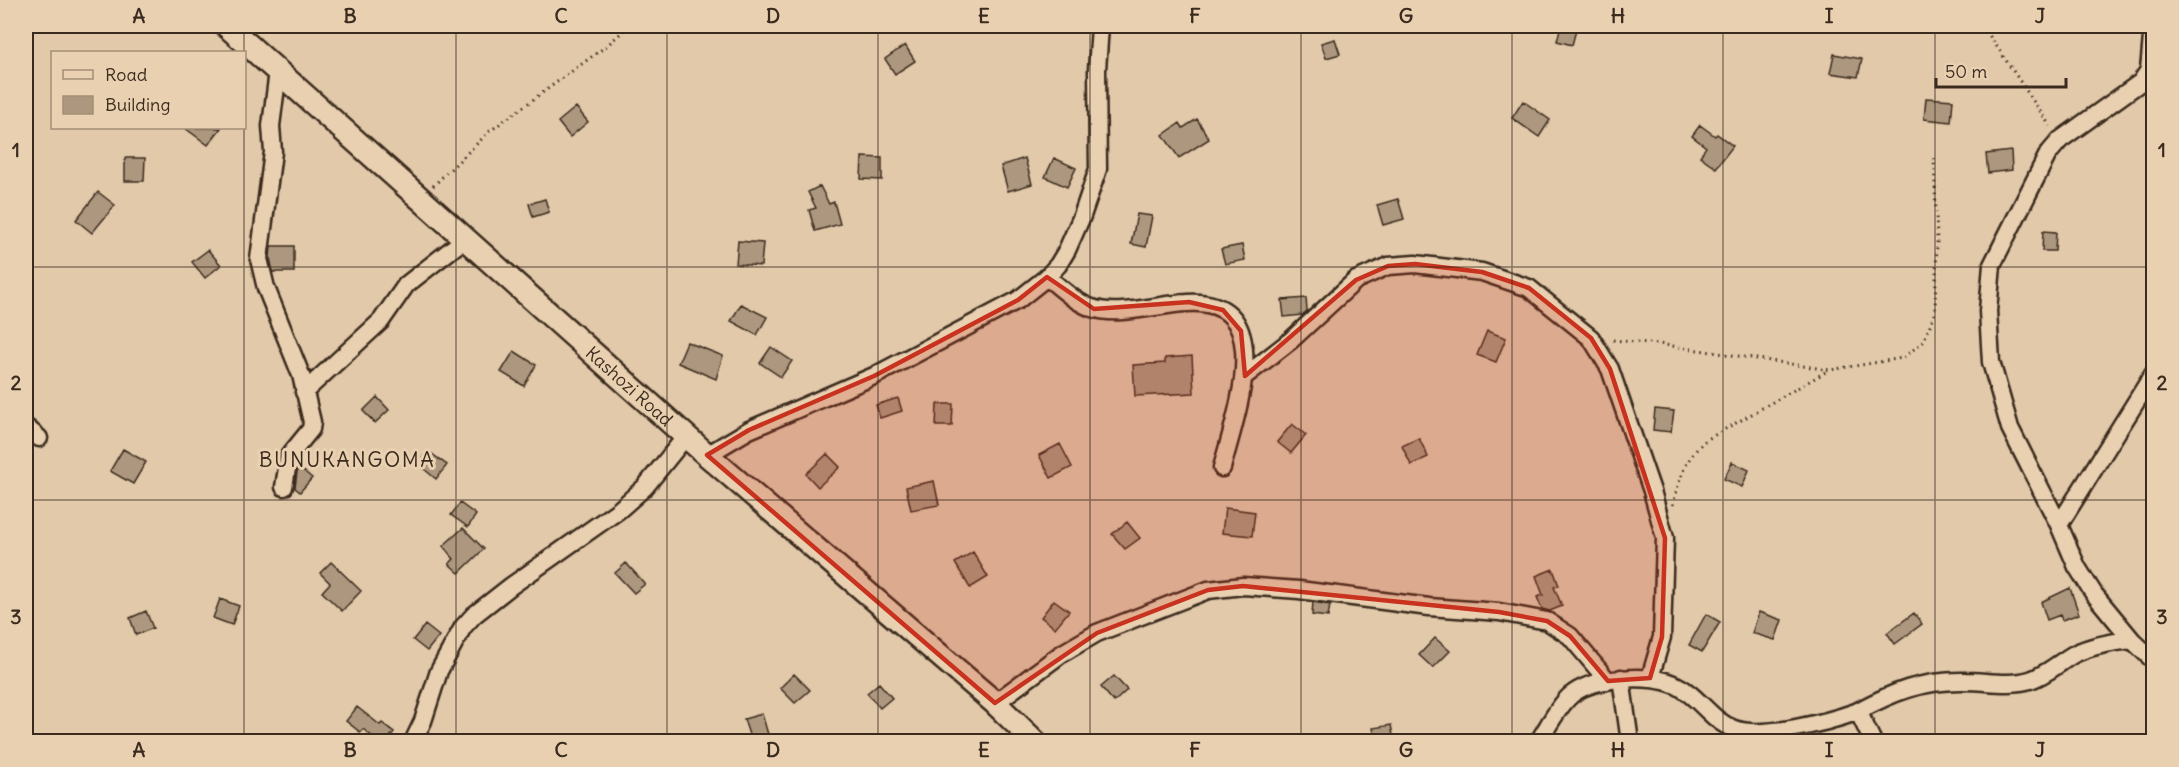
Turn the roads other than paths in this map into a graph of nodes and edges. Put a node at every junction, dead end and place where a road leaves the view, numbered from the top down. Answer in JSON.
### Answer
{"nodes":[{"id":1,"x":227,"y":26,"type":"edge"},
{"id":2,"x":1100,"y":26,"type":"edge"},
{"id":3,"x":2153,"y":26,"type":"edge"},
{"id":4,"x":278,"y":71,"type":"junction"},
{"id":5,"x":466,"y":238,"type":"junction"},
{"id":6,"x":1047,"y":277,"type":"junction"},
{"id":7,"x":2154,"y":373,"type":"edge"},
{"id":8,"x":1245,"y":376,"type":"junction"},
{"id":9,"x":304,"y":392,"type":"junction"},
{"id":10,"x":26,"y":427,"type":"edge"},
{"id":11,"x":687,"y":435,"type":"junction"},
{"id":12,"x":39,"y":438,"type":"dead end"},
{"id":13,"x":707,"y":454,"type":"junction"},
{"id":14,"x":1222,"y":468,"type":"dead end"},
{"id":15,"x":284,"y":487,"type":"dead end"},
{"id":16,"x":2059,"y":525,"type":"junction"},
{"id":17,"x":2132,"y":640,"type":"junction"},
{"id":18,"x":2154,"y":662,"type":"edge"},
{"id":19,"x":1650,"y":678,"type":"junction"},
{"id":20,"x":1615,"y":680,"type":"junction"},
{"id":21,"x":995,"y":703,"type":"junction"},
{"id":22,"x":1856,"y":712,"type":"junction"},
{"id":23,"x":413,"y":741,"type":"edge"},
{"id":24,"x":1035,"y":741,"type":"edge"},
{"id":25,"x":1538,"y":741,"type":"edge"},
{"id":26,"x":1630,"y":741,"type":"edge"},
{"id":27,"x":1873,"y":741,"type":"edge"}],
"edges":[{"from":1,"to":4,"type":"main road","name":"Kashozi Road"},
{"from":2,"to":6,"type":"street"},
{"from":3,"to":16,"type":"street"},
{"from":4,"to":5,"type":"main road","name":"Kashozi Road"},
{"from":4,"to":9,"type":"street"},
{"from":5,"to":9,"type":"street"},
{"from":5,"to":11,"type":"main road","name":"Kashozi Road"},
{"from":6,"to":8,"type":"street"},
{"from":6,"to":13,"type":"street"},
{"from":7,"to":16,"type":"street"},
{"from":8,"to":14,"type":"street"},
{"from":8,"to":19,"type":"street"},
{"from":9,"to":15,"type":"street"},
{"from":10,"to":12,"type":"street"},
{"from":11,"to":13,"type":"main road","name":"Kashozi Road"},
{"from":11,"to":23,"type":"street"},
{"from":13,"to":21,"type":"main road","name":"Kashozi Road"},
{"from":16,"to":17,"type":"street"},
{"from":17,"to":18,"type":"street"},
{"from":17,"to":22,"type":"street"},
{"from":19,"to":20,"type":"street"},
{"from":19,"to":22,"type":"street"},
{"from":20,"to":21,"type":"street"},
{"from":20,"to":25,"type":"street"},
{"from":20,"to":26,"type":"street"},
{"from":21,"to":24,"type":"main road","name":"Kashozi Road"},
{"from":22,"to":27,"type":"street"}]}
